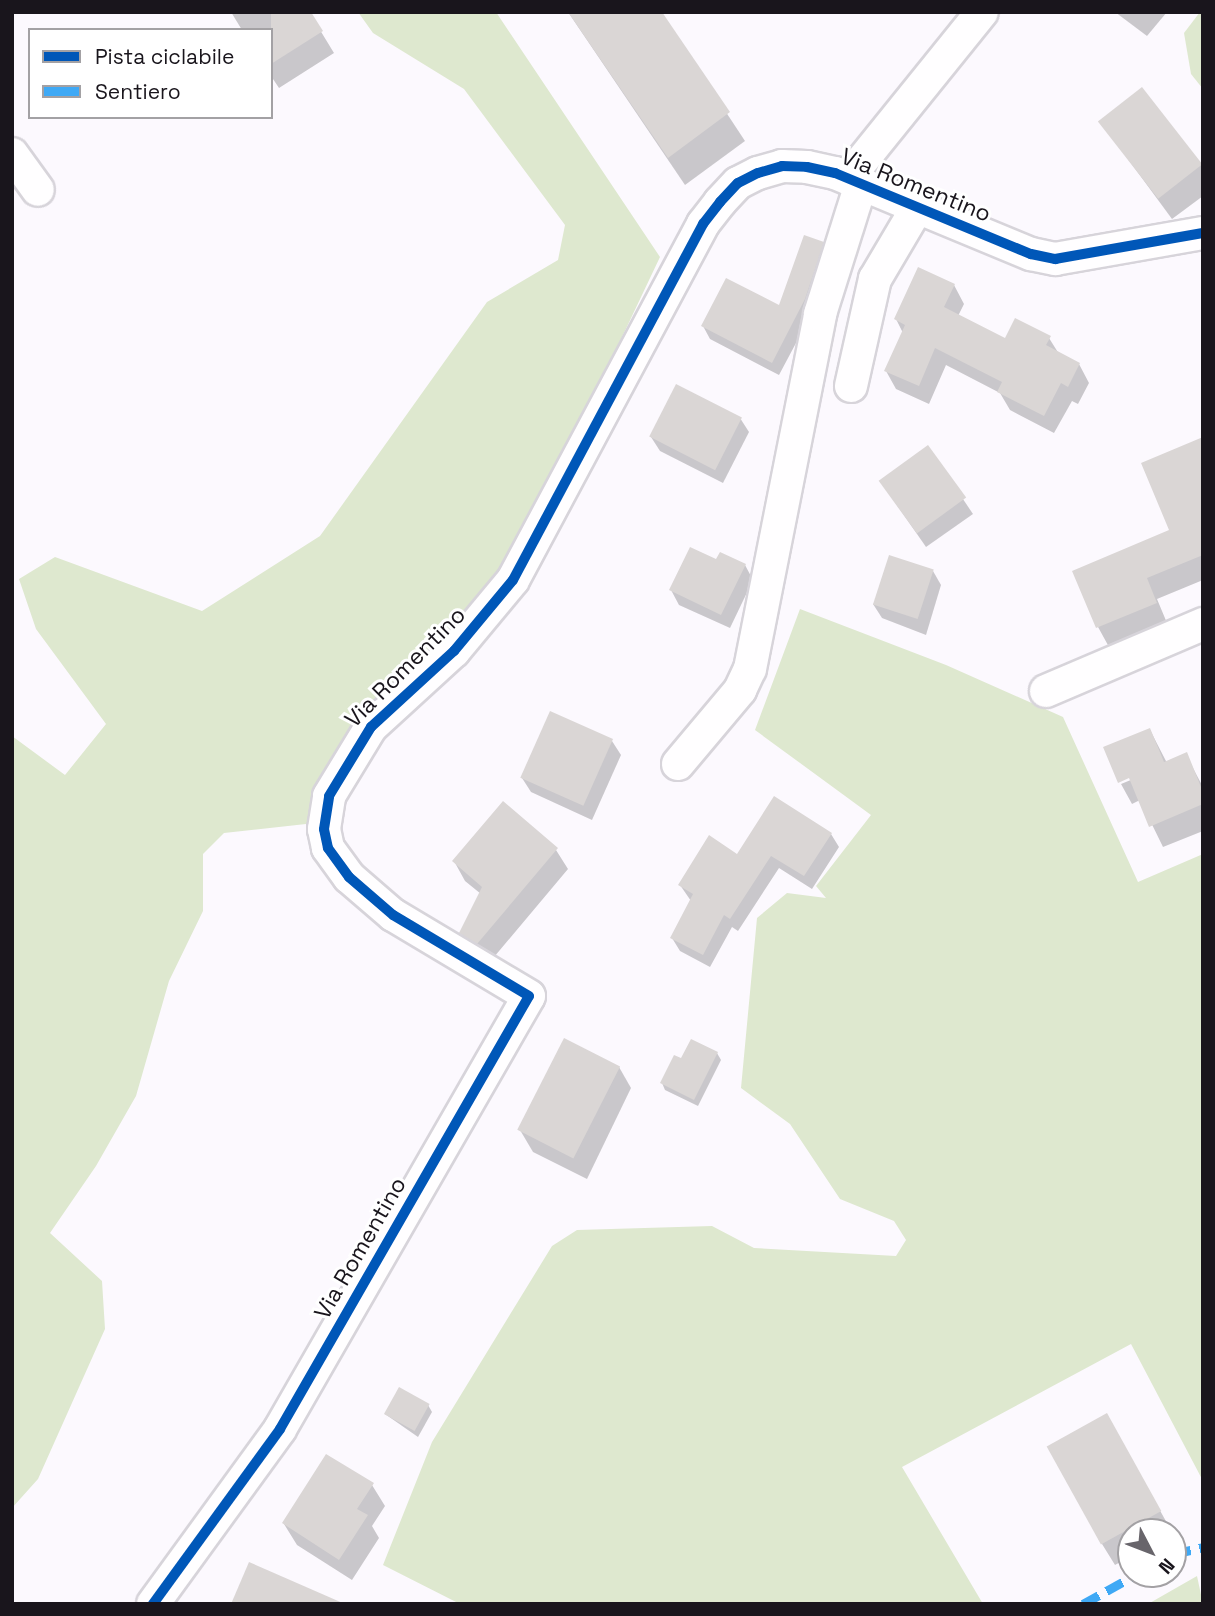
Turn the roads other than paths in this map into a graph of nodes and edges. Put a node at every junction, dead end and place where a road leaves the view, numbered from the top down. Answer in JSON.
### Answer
{"nodes":[{"id":1,"x":982,"y":12,"type":"edge"},
{"id":2,"x":12,"y":154,"type":"edge"},
{"id":3,"x":855,"y":181,"type":"junction"},
{"id":4,"x":38,"y":190,"type":"dead end"},
{"id":5,"x":917,"y":208,"type":"junction"},
{"id":6,"x":1203,"y":233,"type":"edge"},
{"id":7,"x":850,"y":386,"type":"dead end"},
{"id":8,"x":1203,"y":624,"type":"edge"},
{"id":9,"x":1046,"y":691,"type":"dead end"},
{"id":10,"x":678,"y":764,"type":"dead end"},
{"id":11,"x":153,"y":1604,"type":"edge"}],
"edges":[{"from":1,"to":3,"type":"street"},
{"from":2,"to":4,"type":"street"},
{"from":3,"to":5,"type":"street","name":"Via Romentino"},
{"from":3,"to":10,"type":"street"},
{"from":3,"to":11,"type":"street","name":"Via Romentino"},
{"from":5,"to":6,"type":"street","name":"Via Romentino"},
{"from":5,"to":7,"type":"street"},
{"from":8,"to":9,"type":"street"}]}
